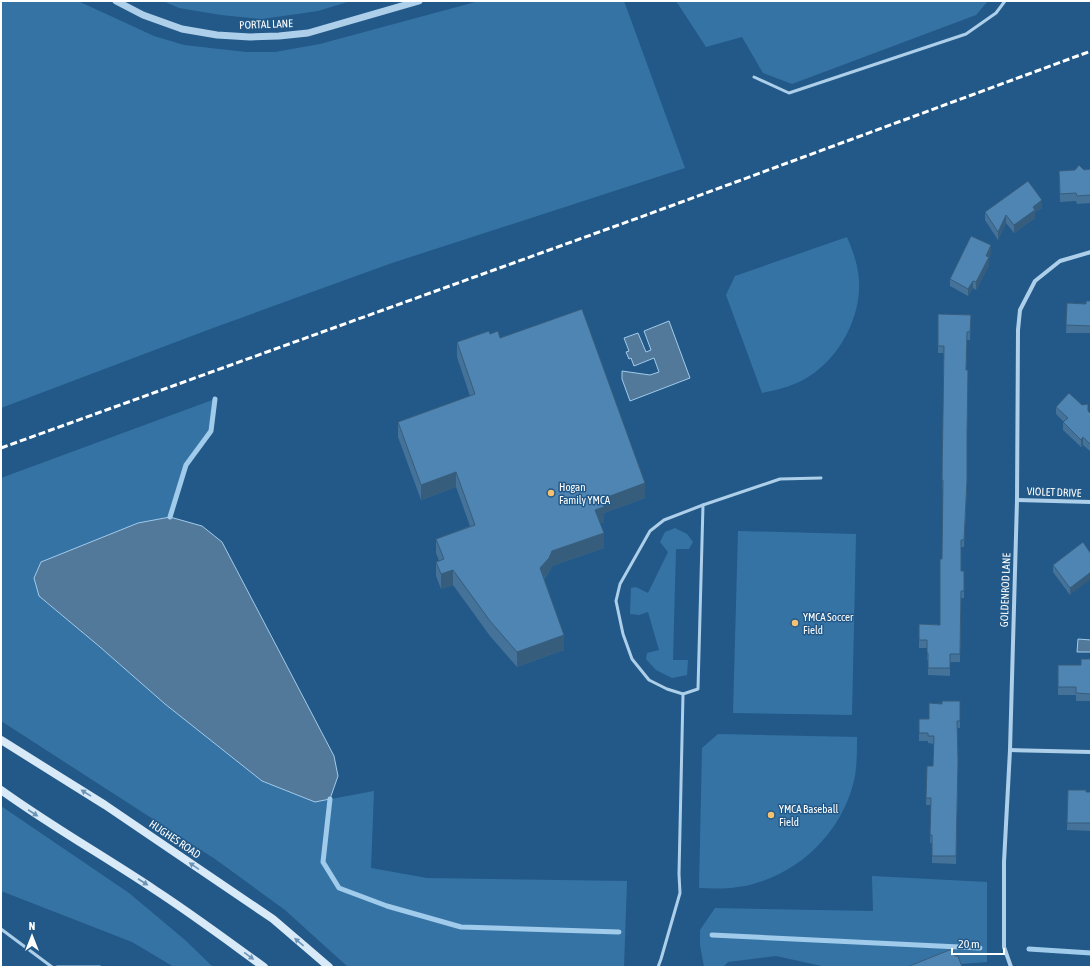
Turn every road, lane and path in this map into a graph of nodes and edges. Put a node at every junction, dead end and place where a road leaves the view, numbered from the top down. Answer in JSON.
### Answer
{"nodes":[{"id":1,"x":116,"y":1,"type":"edge"},
{"id":2,"x":420,"y":1,"type":"edge"},
{"id":3,"x":1004,"y":1,"type":"edge"},
{"id":4,"x":754,"y":77,"type":"dead end"},
{"id":5,"x":1091,"y":252,"type":"edge"},
{"id":6,"x":821,"y":478,"type":"dead end"},
{"id":7,"x":1017,"y":500,"type":"junction"},
{"id":8,"x":1091,"y":502,"type":"edge"},
{"id":9,"x":703,"y":505,"type":"junction"},
{"id":10,"x":684,"y":694,"type":"junction"},
{"id":11,"x":1,"y":740,"type":"edge"},
{"id":12,"x":1010,"y":750,"type":"junction"},
{"id":13,"x":1091,"y":752,"type":"edge"},
{"id":14,"x":1,"y":790,"type":"edge"},
{"id":15,"x":1,"y":930,"type":"edge"},
{"id":16,"x":52,"y":967,"type":"edge"},
{"id":17,"x":57,"y":967,"type":"edge"},
{"id":18,"x":100,"y":967,"type":"edge"},
{"id":19,"x":264,"y":967,"type":"edge"},
{"id":20,"x":329,"y":967,"type":"edge"},
{"id":21,"x":658,"y":967,"type":"edge"},
{"id":22,"x":1011,"y":967,"type":"edge"}],
"edges":[{"from":1,"to":2,"type":"street","name":"PORTAL LANE"},
{"from":3,"to":4,"type":"lane"},
{"from":5,"to":7,"type":"street","name":"GOLDENROD LANE"},
{"from":6,"to":9,"type":"lane"},
{"from":7,"to":8,"type":"street","name":"VIOLET DRIVE"},
{"from":7,"to":12,"type":"street","name":"GOLDENROD LANE"},
{"from":9,"to":10,"type":"lane"},
{"from":9,"to":10,"type":"lane"},
{"from":10,"to":21,"type":"lane"},
{"from":20,"to":11,"type":"main road","name":"HUGHES ROAD","one_way":true},
{"from":12,"to":13,"type":"street"},
{"from":12,"to":22,"type":"street","name":"GOLDENROD LANE"},
{"from":14,"to":19,"type":"main road","one_way":true},
{"from":15,"to":16,"type":"lane"},
{"from":17,"to":18,"type":"lane"}]}
